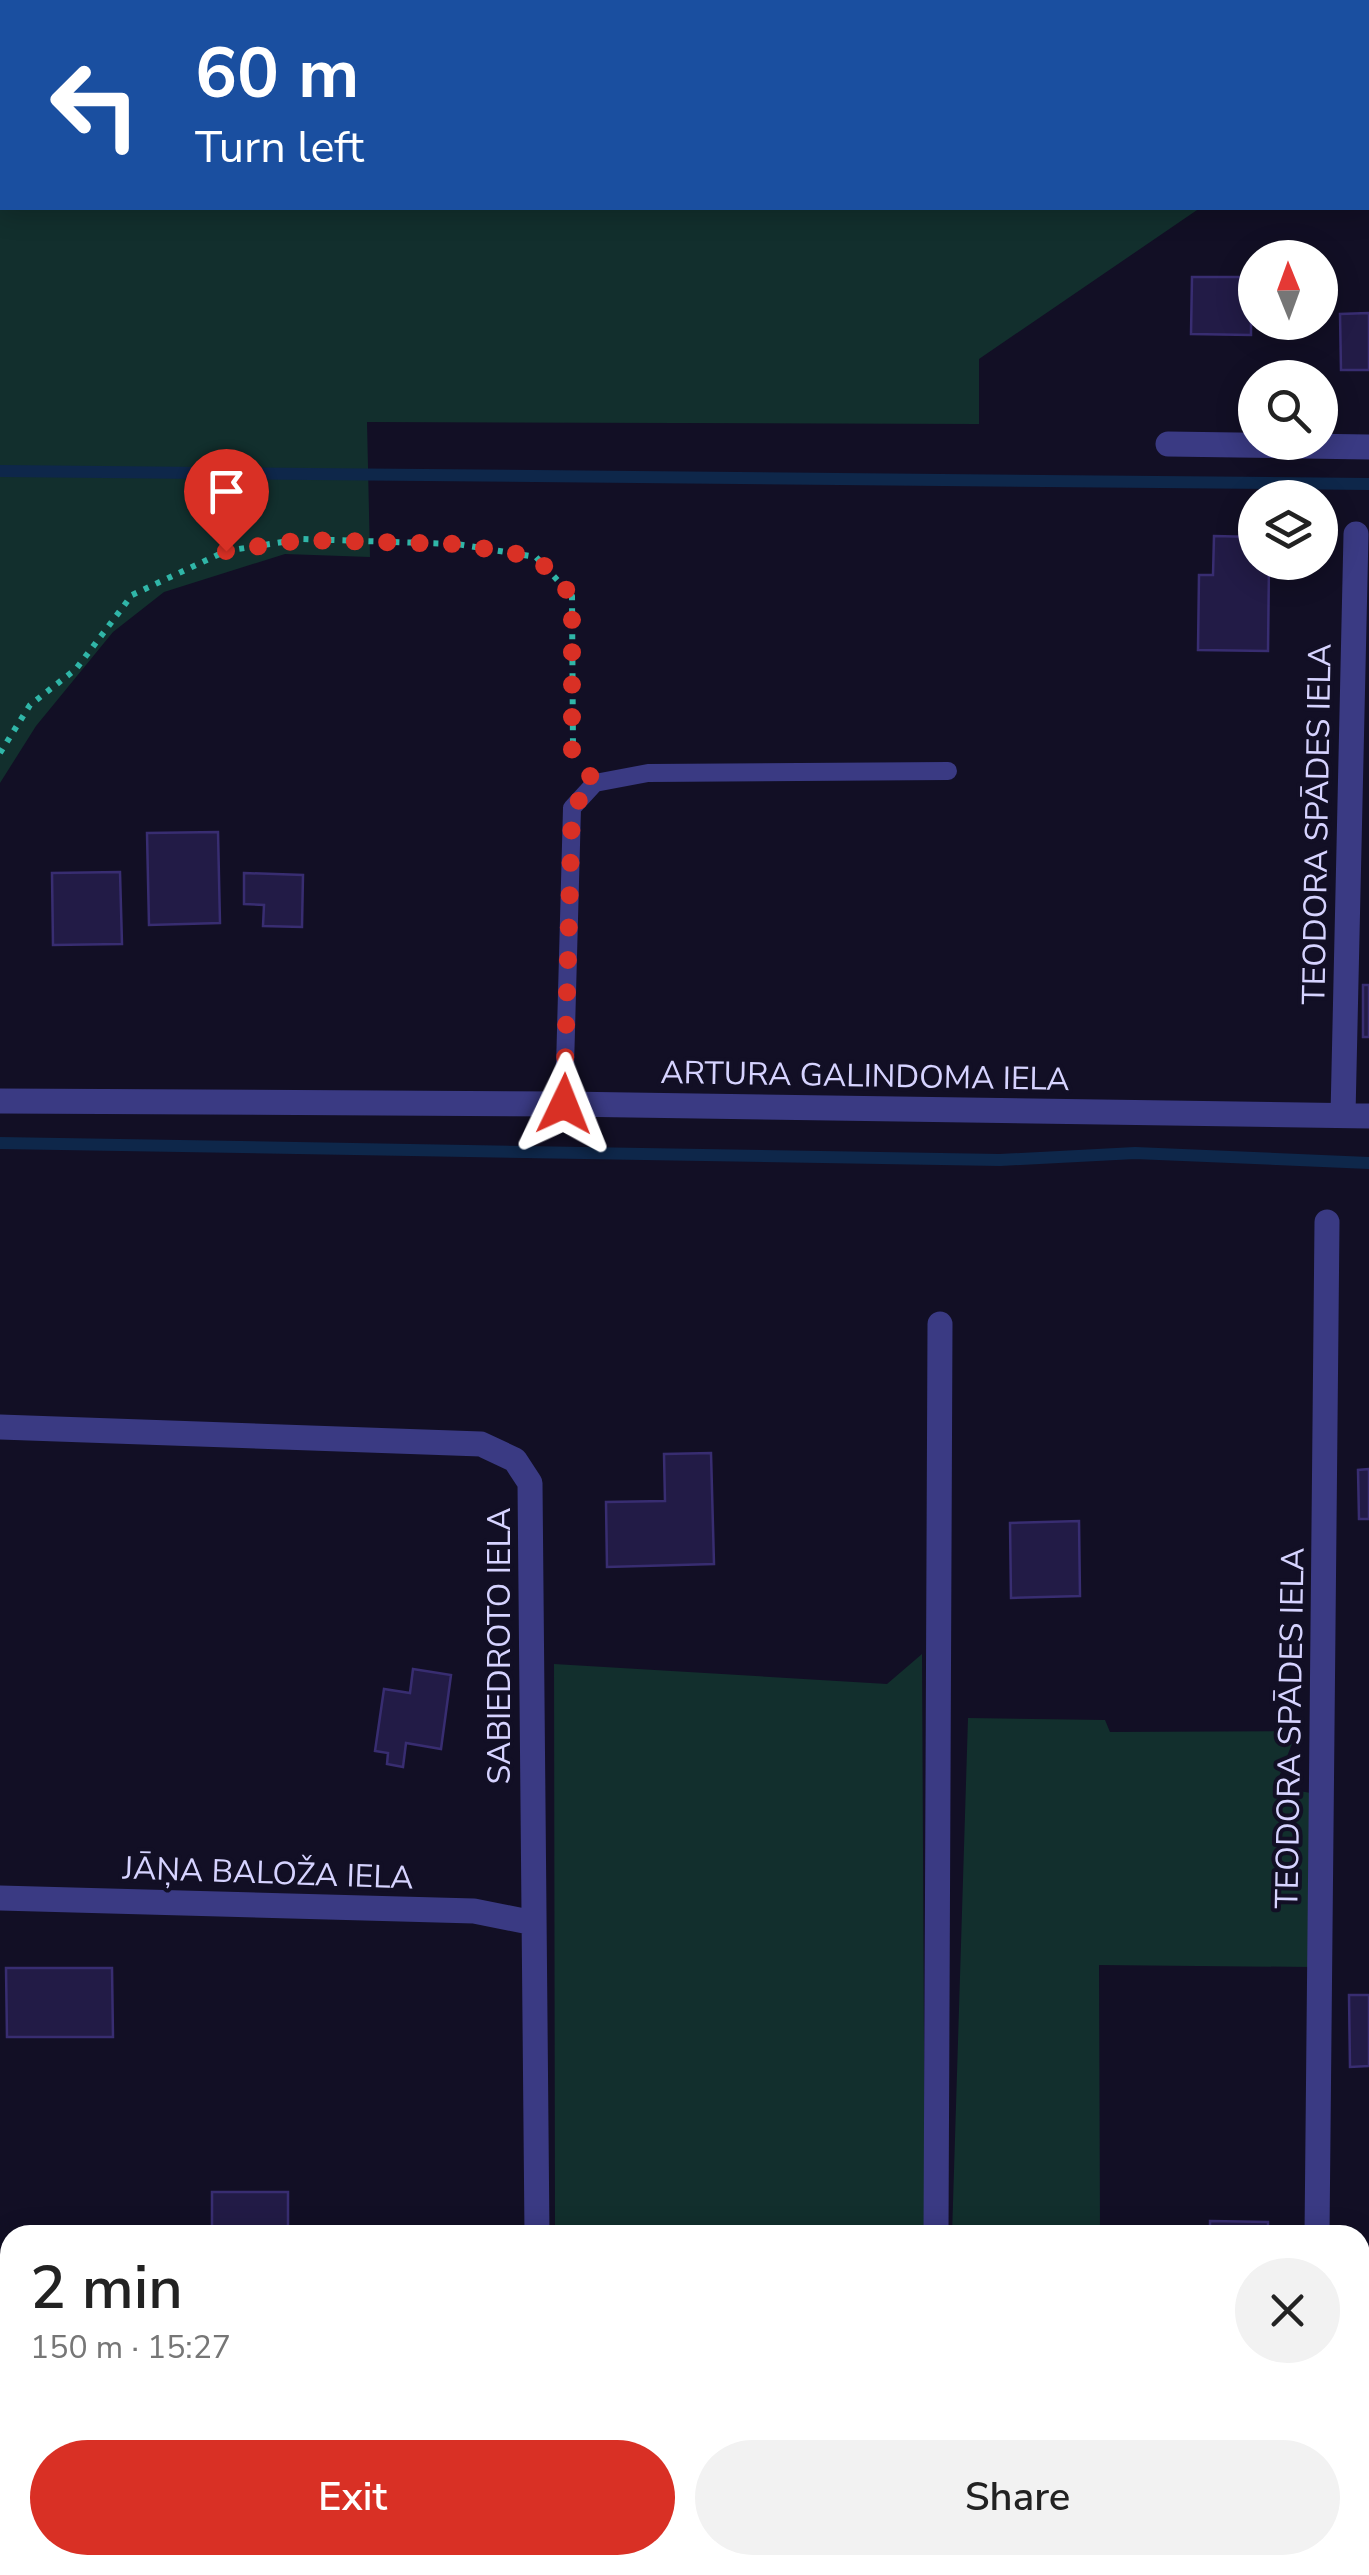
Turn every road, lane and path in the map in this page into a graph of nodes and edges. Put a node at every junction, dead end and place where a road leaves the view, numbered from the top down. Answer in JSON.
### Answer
{"nodes":[{"id":1,"x":1168,"y":444,"type":"dead end"},
{"id":2,"x":1369,"y":447,"type":"edge"},
{"id":3,"x":1356,"y":534,"type":"dead end"},
{"id":4,"x":0,"y":753,"type":"edge"},
{"id":5,"x":948,"y":771,"type":"dead end"},
{"id":6,"x":595,"y":783,"type":"junction"},
{"id":7,"x":0,"y":1101,"type":"edge"},
{"id":8,"x":564,"y":1104,"type":"junction"},
{"id":9,"x":1342,"y":1115,"type":"junction"},
{"id":10,"x":1369,"y":1116,"type":"edge"},
{"id":11,"x":1328,"y":1222,"type":"dead end"},
{"id":12,"x":940,"y":1324,"type":"dead end"},
{"id":13,"x":0,"y":1427,"type":"edge"},
{"id":14,"x":0,"y":1898,"type":"edge"},
{"id":15,"x":534,"y":1924,"type":"junction"},
{"id":16,"x":538,"y":2225,"type":"edge"},
{"id":17,"x":936,"y":2225,"type":"edge"},
{"id":18,"x":1317,"y":2225,"type":"edge"}],
"edges":[{"from":1,"to":2,"type":"street"},
{"from":3,"to":9,"type":"street","name":"TEODORA SPĀDES IELA"},
{"from":4,"to":6,"type":"path"},
{"from":5,"to":6,"type":"lane"},
{"from":6,"to":8,"type":"lane"},
{"from":7,"to":8,"type":"street","name":"ARTURA GALINDOMA IELA"},
{"from":8,"to":9,"type":"street","name":"ARTURA GALINDOMA IELA"},
{"from":9,"to":10,"type":"street","name":"ARTURA GALINDOMA IELA"},
{"from":11,"to":18,"type":"street","name":"TEODORA SPĀDES IELA"},
{"from":12,"to":17,"type":"street"},
{"from":13,"to":15,"type":"street","name":"SABIEDROTO IELA"},
{"from":14,"to":15,"type":"street","name":"JĀŅA BALOŽA IELA"},
{"from":15,"to":16,"type":"street","name":"SABIEDROTO IELA"}]}
